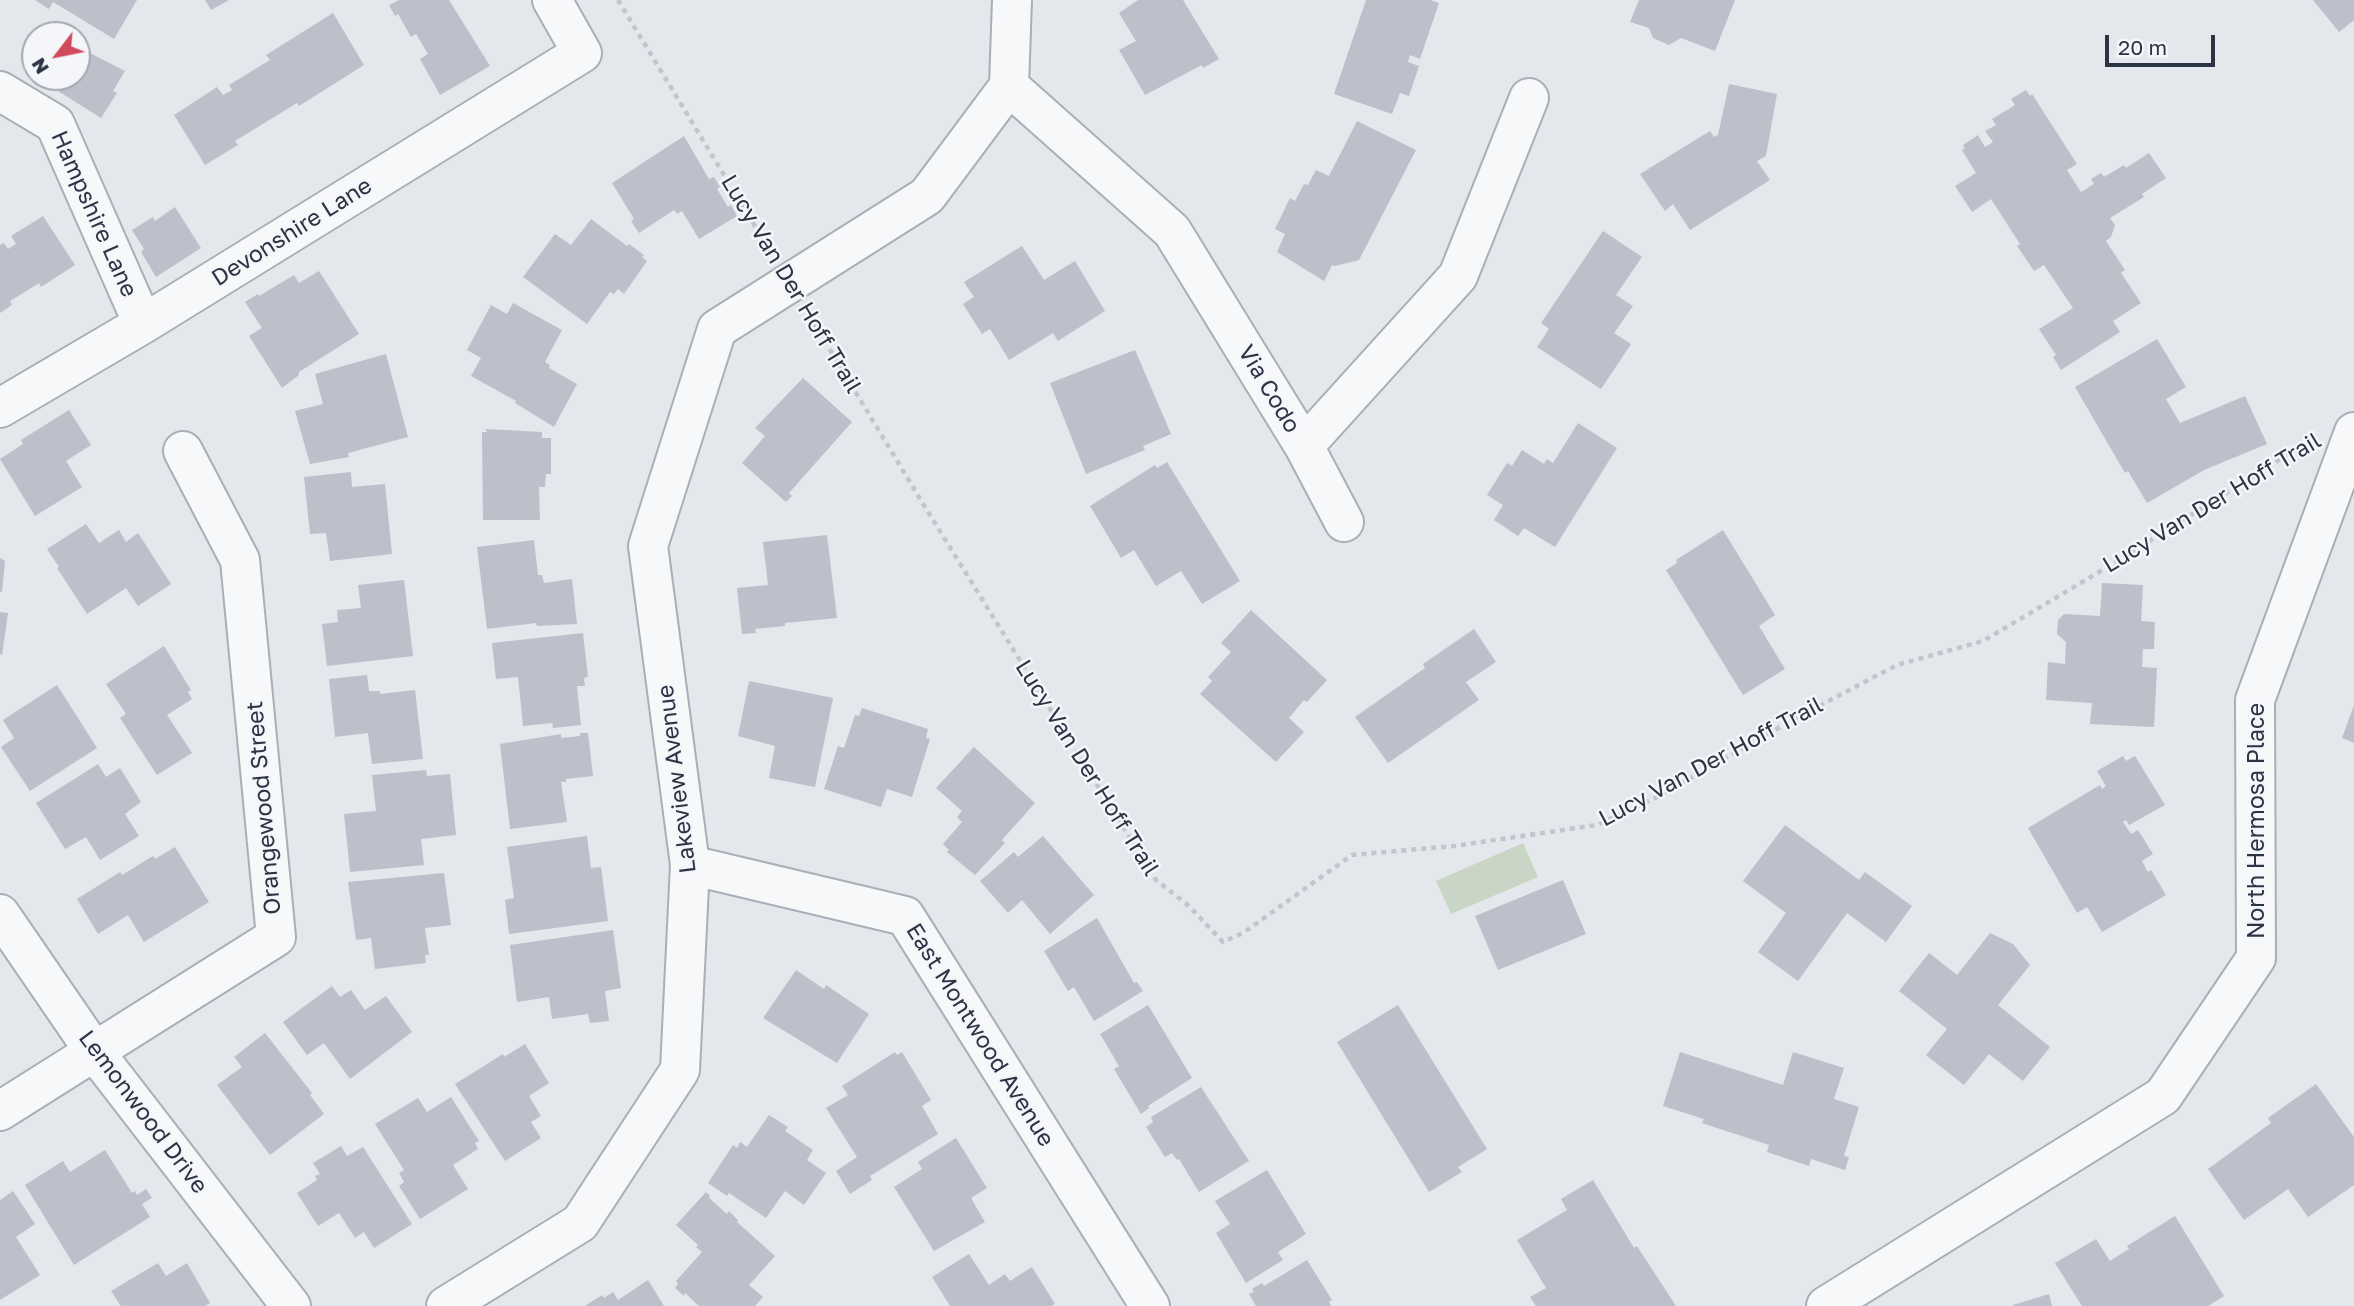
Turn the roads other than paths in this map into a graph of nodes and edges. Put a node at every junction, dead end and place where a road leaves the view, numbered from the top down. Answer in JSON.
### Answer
{"nodes":[{"id":1,"x":552,"y":0,"type":"edge"},
{"id":2,"x":1012,"y":0,"type":"edge"},
{"id":3,"x":1009,"y":86,"type":"junction"},
{"id":4,"x":0,"y":91,"type":"edge"},
{"id":5,"x":1529,"y":98,"type":"dead end"},
{"id":6,"x":143,"y":324,"type":"junction"},
{"id":7,"x":0,"y":408,"type":"edge"},
{"id":8,"x":2354,"y":432,"type":"edge"},
{"id":9,"x":1304,"y":446,"type":"junction"},
{"id":10,"x":183,"y":451,"type":"dead end"},
{"id":11,"x":1344,"y":522,"type":"dead end"},
{"id":12,"x":690,"y":865,"type":"junction"},
{"id":13,"x":0,"y":914,"type":"edge"},
{"id":14,"x":94,"y":1051,"type":"junction"},
{"id":15,"x":0,"y":1111,"type":"edge"},
{"id":16,"x":291,"y":1306,"type":"edge"},
{"id":17,"x":446,"y":1306,"type":"edge"},
{"id":18,"x":1150,"y":1306,"type":"edge"},
{"id":19,"x":1826,"y":1306,"type":"edge"}],
"edges":[{"from":1,"to":6,"type":"street","name":"Devonshire Lane"},
{"from":2,"to":3,"type":"street"},
{"from":3,"to":9,"type":"street","name":"Via Codo"},
{"from":3,"to":12,"type":"street","name":"Lakeview Avenue"},
{"from":4,"to":6,"type":"street","name":"Hampshire Lane"},
{"from":5,"to":9,"type":"street","name":"Via Codo"},
{"from":6,"to":7,"type":"street","name":"Devonshire Lane"},
{"from":8,"to":19,"type":"street","name":"North Hermosa Place"},
{"from":9,"to":11,"type":"street"},
{"from":10,"to":14,"type":"street","name":"Orangewood Street"},
{"from":12,"to":17,"type":"street","name":"Lakeview Avenue"},
{"from":12,"to":18,"type":"street","name":"East Montwood Avenue"},
{"from":13,"to":14,"type":"street","name":"Lemonwood Drive"},
{"from":14,"to":15,"type":"street","name":"Orangewood Street"},
{"from":14,"to":16,"type":"street","name":"Lemonwood Drive"}]}
